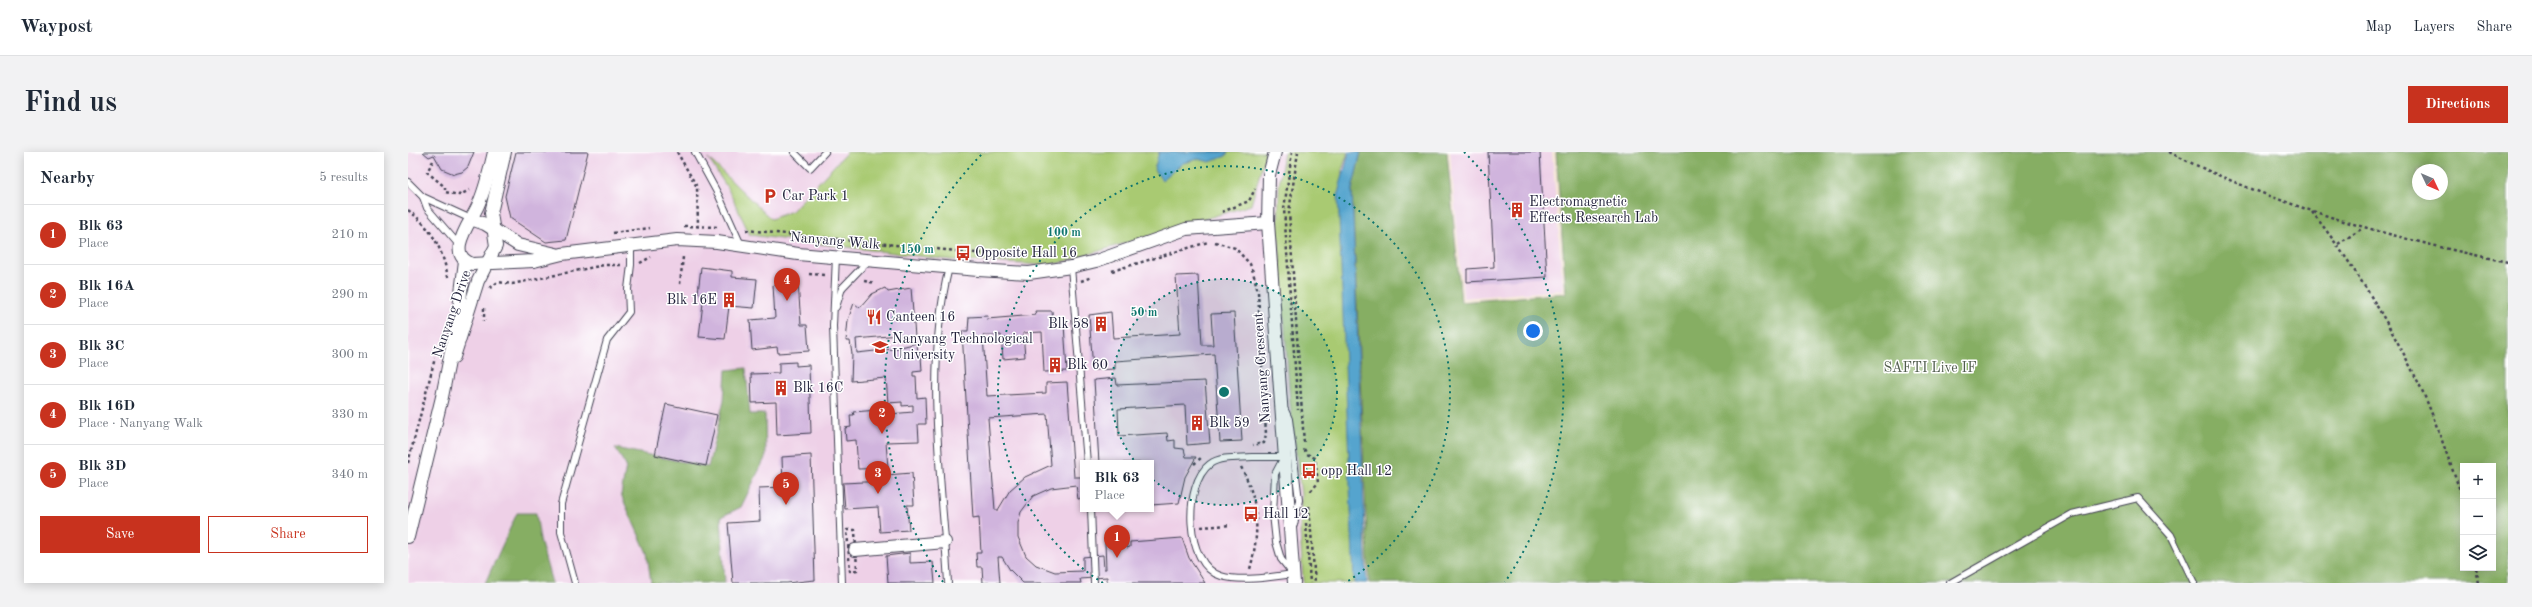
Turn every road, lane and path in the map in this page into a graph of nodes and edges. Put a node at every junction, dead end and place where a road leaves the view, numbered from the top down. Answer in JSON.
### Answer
{"nodes":[{"id":1,"x":494,"y":152,"type":"edge"},
{"id":2,"x":505,"y":152,"type":"edge"},
{"id":3,"x":677,"y":152,"type":"edge"},
{"id":4,"x":695,"y":152,"type":"edge"},
{"id":5,"x":825,"y":152,"type":"edge"},
{"id":6,"x":1275,"y":152,"type":"edge"},
{"id":7,"x":1292,"y":152,"type":"edge"},
{"id":8,"x":1298,"y":152,"type":"edge"},
{"id":9,"x":2169,"y":152,"type":"edge"},
{"id":10,"x":795,"y":154,"type":"edge"},
{"id":11,"x":434,"y":161,"type":"dead end"},
{"id":12,"x":408,"y":182,"type":"edge"},
{"id":13,"x":1257,"y":183,"type":"dead end"},
{"id":14,"x":471,"y":189,"type":"dead end"},
{"id":15,"x":423,"y":197,"type":"junction"},
{"id":16,"x":408,"y":210,"type":"edge"},
{"id":17,"x":2312,"y":212,"type":"junction"},
{"id":18,"x":1217,"y":214,"type":"dead end"},
{"id":19,"x":471,"y":219,"type":"junction"},
{"id":20,"x":1268,"y":223,"type":"junction"},
{"id":21,"x":698,"y":224,"type":"dead end"},
{"id":22,"x":2363,"y":228,"type":"junction"},
{"id":23,"x":733,"y":229,"type":"junction"},
{"id":24,"x":494,"y":231,"type":"junction"},
{"id":25,"x":619,"y":231,"type":"dead end"},
{"id":26,"x":608,"y":236,"type":"dead end"},
{"id":27,"x":2338,"y":244,"type":"junction"},
{"id":28,"x":460,"y":245,"type":"junction"},
{"id":29,"x":631,"y":245,"type":"junction"},
{"id":30,"x":741,"y":245,"type":"junction"},
{"id":31,"x":562,"y":254,"type":"junction"},
{"id":32,"x":836,"y":256,"type":"junction"},
{"id":33,"x":683,"y":257,"type":"dead end"},
{"id":34,"x":1021,"y":258,"type":"dead end"},
{"id":35,"x":870,"y":259,"type":"junction"},
{"id":36,"x":465,"y":261,"type":"junction"},
{"id":37,"x":2508,"y":262,"type":"edge"},
{"id":38,"x":486,"y":263,"type":"junction"},
{"id":39,"x":604,"y":265,"type":"dead end"},
{"id":40,"x":949,"y":267,"type":"junction"},
{"id":41,"x":1071,"y":268,"type":"junction"},
{"id":42,"x":1111,"y":271,"type":"dead end"},
{"id":43,"x":1096,"y":276,"type":"dead end"},
{"id":44,"x":449,"y":278,"type":"dead end"},
{"id":45,"x":1073,"y":283,"type":"junction"},
{"id":46,"x":680,"y":284,"type":"dead end"},
{"id":47,"x":489,"y":290,"type":"dead end"},
{"id":48,"x":484,"y":303,"type":"dead end"},
{"id":49,"x":484,"y":321,"type":"dead end"},
{"id":50,"x":833,"y":326,"type":"junction"},
{"id":51,"x":435,"y":357,"type":"dead end"},
{"id":52,"x":446,"y":375,"type":"junction"},
{"id":53,"x":1279,"y":395,"type":"junction"},
{"id":54,"x":1246,"y":446,"type":"dead end"},
{"id":55,"x":1301,"y":455,"type":"dead end"},
{"id":56,"x":1204,"y":456,"type":"dead end"},
{"id":57,"x":1284,"y":457,"type":"junction"},
{"id":58,"x":1236,"y":458,"type":"junction"},
{"id":59,"x":1087,"y":460,"type":"edge"},
{"id":60,"x":408,"y":463,"type":"edge"},
{"id":61,"x":1192,"y":468,"type":"dead end"},
{"id":62,"x":2460,"y":490,"type":"edge"},
{"id":63,"x":1309,"y":495,"type":"dead end"},
{"id":64,"x":413,"y":498,"type":"edge"},
{"id":65,"x":1304,"y":501,"type":"dead end"},
{"id":66,"x":1309,"y":502,"type":"dead end"},
{"id":67,"x":1090,"y":512,"type":"edge"},
{"id":68,"x":1230,"y":525,"type":"dead end"},
{"id":69,"x":1191,"y":527,"type":"junction"},
{"id":70,"x":408,"y":537,"type":"edge"},
{"id":71,"x":945,"y":542,"type":"junction"},
{"id":72,"x":1291,"y":543,"type":"junction"},
{"id":73,"x":855,"y":550,"type":"dead end"},
{"id":74,"x":2477,"y":571,"type":"edge"},
{"id":75,"x":1244,"y":577,"type":"junction"},
{"id":76,"x":1294,"y":579,"type":"edge"},
{"id":77,"x":1268,"y":580,"type":"edge"},
{"id":78,"x":575,"y":583,"type":"edge"},
{"id":79,"x":842,"y":583,"type":"edge"},
{"id":80,"x":948,"y":583,"type":"edge"},
{"id":81,"x":1094,"y":583,"type":"edge"},
{"id":82,"x":1310,"y":583,"type":"edge"},
{"id":83,"x":1315,"y":583,"type":"edge"},
{"id":84,"x":1950,"y":583,"type":"edge"},
{"id":85,"x":2194,"y":583,"type":"edge"},
{"id":86,"x":2479,"y":583,"type":"edge"}],
"edges":[{"from":1,"to":19,"type":"street"},
{"from":2,"to":24,"type":"street"},
{"from":3,"to":21,"type":"path"},
{"from":4,"to":23,"type":"lane"},
{"from":5,"to":10,"type":"lane"},
{"from":6,"to":20,"type":"street","name":"Nanyang Crescent"},
{"from":7,"to":55,"type":"path"},
{"from":8,"to":63,"type":"path"},
{"from":9,"to":17,"type":"path"},
{"from":11,"to":14,"type":"path"},
{"from":12,"to":15,"type":"lane"},
{"from":13,"to":18,"type":"path"},
{"from":15,"to":19,"type":"lane"},
{"from":15,"to":28,"type":"lane"},
{"from":16,"to":44,"type":"path"},
{"from":17,"to":22,"type":"path"},
{"from":17,"to":27,"type":"path"},
{"from":19,"to":24,"type":"street"},
{"from":19,"to":28,"type":"street"},
{"from":20,"to":41,"type":"street","name":"Nanyang Walk"},
{"from":20,"to":53,"type":"street","name":"Nanyang Crescent"},
{"from":22,"to":27,"type":"path"},
{"from":22,"to":37,"type":"path"},
{"from":23,"to":30,"type":"lane"},
{"from":23,"to":34,"type":"path"},
{"from":24,"to":31,"type":"street","name":"Nanyang Walk"},
{"from":24,"to":38,"type":"street"},
{"from":25,"to":26,"type":"path"},
{"from":27,"to":62,"type":"path"},
{"from":28,"to":36,"type":"street"},
{"from":29,"to":30,"type":"street","name":"Nanyang Walk"},
{"from":29,"to":31,"type":"street","name":"Nanyang Walk"},
{"from":29,"to":78,"type":"lane"},
{"from":30,"to":32,"type":"street","name":"Nanyang Walk"},
{"from":31,"to":38,"type":"street","name":"Nanyang Walk"},
{"from":32,"to":35,"type":"street","name":"Nanyang Walk"},
{"from":32,"to":50,"type":"lane"},
{"from":33,"to":46,"type":"path"},
{"from":35,"to":40,"type":"street","name":"Nanyang Walk"},
{"from":35,"to":50,"type":"lane"},
{"from":36,"to":38,"type":"street"},
{"from":36,"to":52,"type":"street","name":"Nanyang Drive"},
{"from":38,"to":52,"type":"street","name":"Nanyang Drive"},
{"from":39,"to":47,"type":"path"},
{"from":40,"to":41,"type":"street","name":"Nanyang Walk"},
{"from":40,"to":71,"type":"lane"},
{"from":41,"to":45,"type":"lane"},
{"from":42,"to":54,"type":"path"},
{"from":43,"to":45,"type":"path"},
{"from":45,"to":59,"type":"lane"},
{"from":48,"to":49,"type":"path"},
{"from":50,"to":79,"type":"lane"},
{"from":51,"to":60,"type":"path"},
{"from":52,"to":64,"type":"street","name":"Nanyang Drive"},
{"from":53,"to":57,"type":"street","name":"Nanyang Crescent"},
{"from":53,"to":72,"type":"lane"},
{"from":56,"to":61,"type":"path"},
{"from":57,"to":58,"type":"lane"},
{"from":57,"to":72,"type":"street","name":"Nanyang Crescent"},
{"from":57,"to":76,"type":"lane"},
{"from":58,"to":69,"type":"lane"},
{"from":58,"to":75,"type":"path"},
{"from":64,"to":70,"type":"street","name":"Nanyang Drive"},
{"from":65,"to":82,"type":"path"},
{"from":66,"to":83,"type":"path"},
{"from":67,"to":81,"type":"lane"},
{"from":68,"to":69,"type":"path"},
{"from":69,"to":75,"type":"lane"},
{"from":71,"to":73,"type":"street"},
{"from":71,"to":80,"type":"lane"},
{"from":72,"to":76,"type":"street","name":"Nanyang Crescent"},
{"from":74,"to":86,"type":"path"},
{"from":75,"to":77,"type":"lane"},
{"from":76,"to":77,"type":"lane"},
{"from":84,"to":85,"type":"lane"}]}
